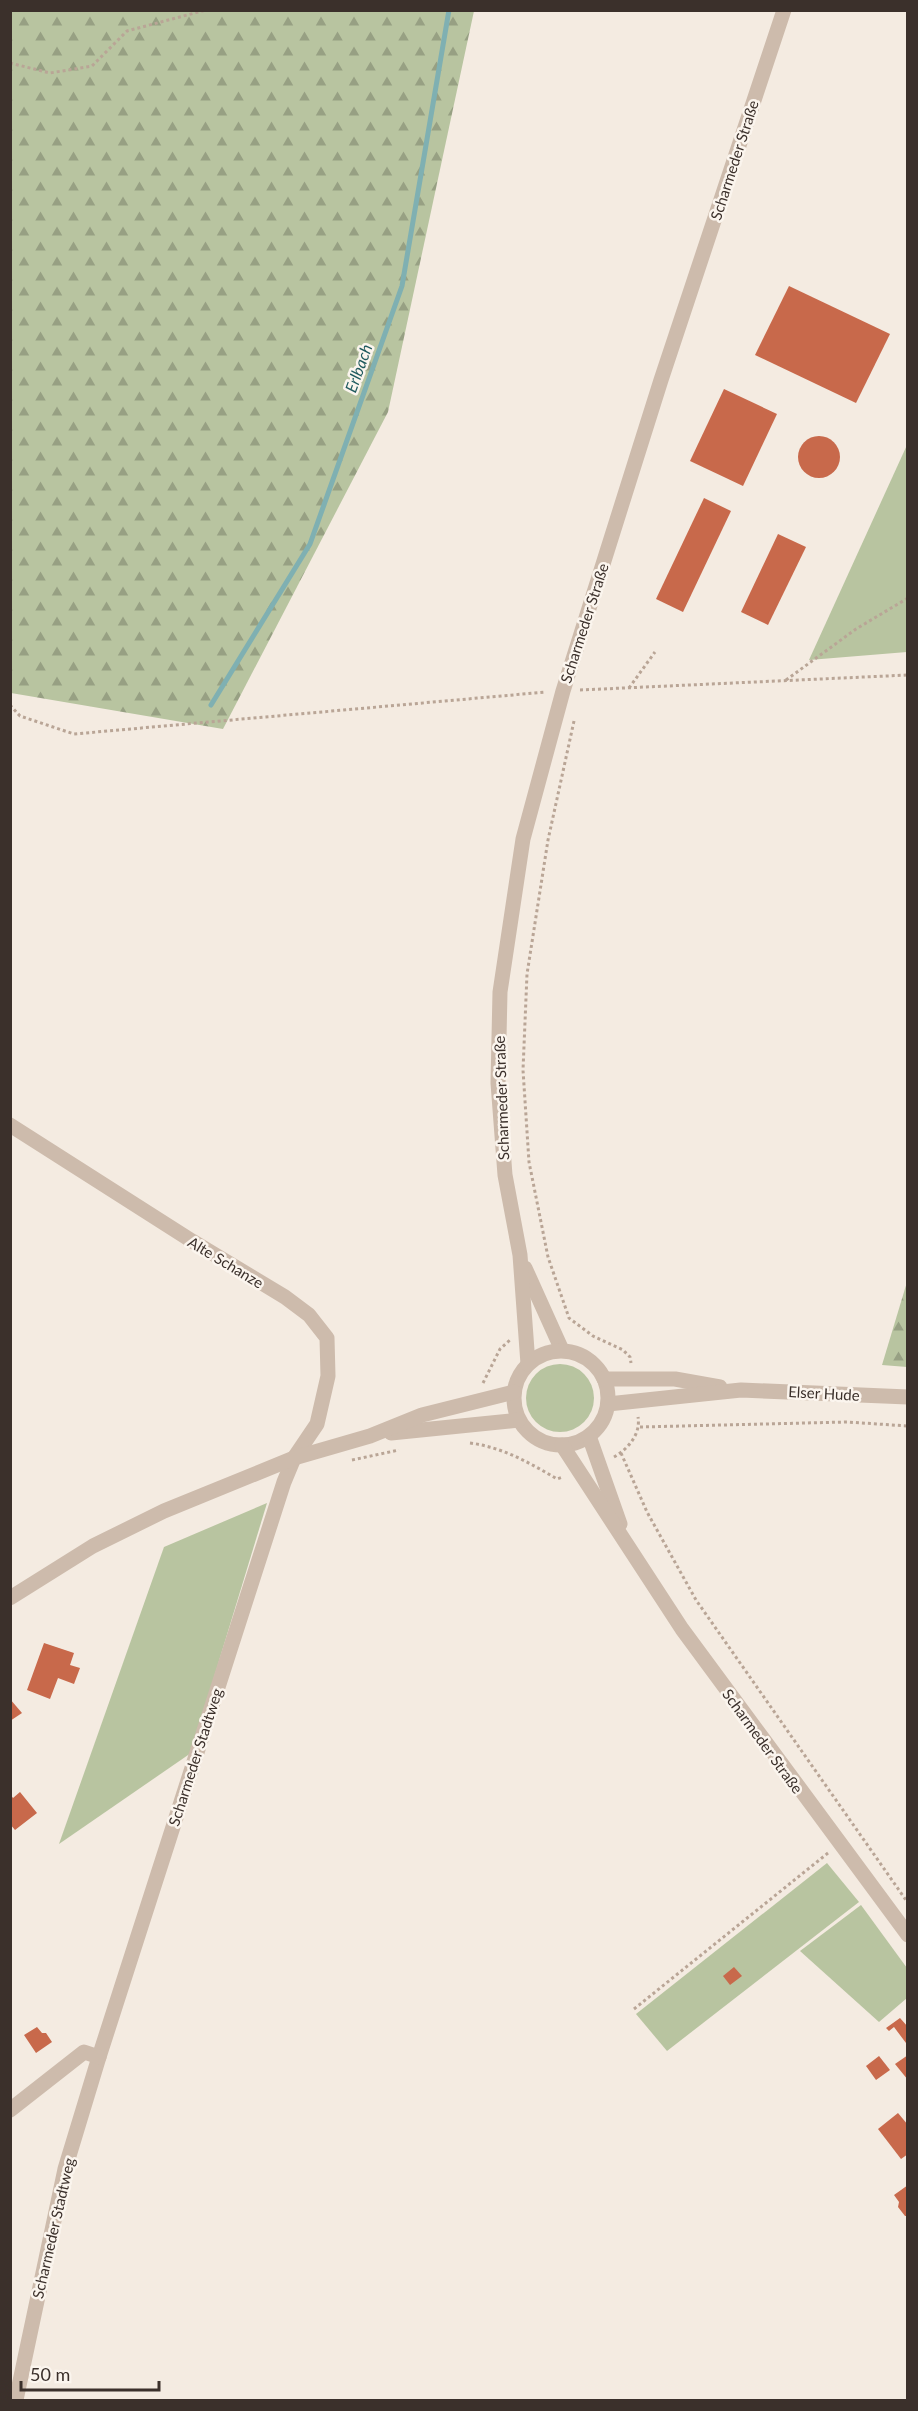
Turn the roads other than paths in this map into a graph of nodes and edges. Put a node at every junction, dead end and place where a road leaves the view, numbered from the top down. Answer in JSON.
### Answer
{"nodes":[{"id":1,"x":784,"y":10,"type":"edge"},
{"id":2,"x":10,"y":1125,"type":"edge"},
{"id":3,"x":520,"y":1255,"type":"junction"},
{"id":4,"x":562,"y":1350,"type":"junction"},
{"id":5,"x":528,"y":1364,"type":"junction"},
{"id":6,"x":604,"y":1379,"type":"junction"},
{"id":7,"x":741,"y":1390,"type":"junction"},
{"id":8,"x":514,"y":1392,"type":"junction"},
{"id":9,"x":908,"y":1397,"type":"edge"},
{"id":10,"x":608,"y":1404,"type":"junction"},
{"id":11,"x":519,"y":1420,"type":"junction"},
{"id":12,"x":370,"y":1436,"type":"junction"},
{"id":13,"x":589,"y":1436,"type":"junction"},
{"id":14,"x":562,"y":1445,"type":"junction"},
{"id":15,"x":294,"y":1458,"type":"junction"},
{"id":16,"x":626,"y":1541,"type":"junction"},
{"id":17,"x":10,"y":1598,"type":"edge"},
{"id":18,"x":908,"y":1935,"type":"edge"},
{"id":19,"x":99,"y":2057,"type":"junction"},
{"id":20,"x":10,"y":2110,"type":"edge"},
{"id":21,"x":16,"y":2400,"type":"edge"}],
"edges":[{"from":1,"to":3,"type":"street","name":"Scharmeder Straße"},
{"from":2,"to":15,"type":"street","name":"Alte Schanze"},
{"from":3,"to":4,"type":"street","name":"Scharmeder Straße"},
{"from":3,"to":5,"type":"street","name":"Scharmeder Straße"},
{"from":4,"to":5,"type":"street"},
{"from":4,"to":6,"type":"street"},
{"from":5,"to":8,"type":"street"},
{"from":6,"to":7,"type":"street","name":"Elser Hude"},
{"from":6,"to":10,"type":"street"},
{"from":7,"to":9,"type":"street","name":"Elser Hude"},
{"from":7,"to":10,"type":"street","name":"Elser Hude"},
{"from":8,"to":11,"type":"street"},
{"from":8,"to":12,"type":"street"},
{"from":10,"to":13,"type":"street"},
{"from":11,"to":12,"type":"street"},
{"from":11,"to":14,"type":"street"},
{"from":12,"to":15,"type":"street"},
{"from":13,"to":14,"type":"street"},
{"from":13,"to":16,"type":"street","name":"Scharmeder Straße"},
{"from":14,"to":16,"type":"street","name":"Scharmeder Straße"},
{"from":15,"to":17,"type":"street"},
{"from":15,"to":19,"type":"street","name":"Scharmeder Stadtweg"},
{"from":16,"to":18,"type":"street","name":"Scharmeder Straße"},
{"from":19,"to":20,"type":"street"},
{"from":19,"to":21,"type":"street","name":"Scharmeder Stadtweg"}]}
